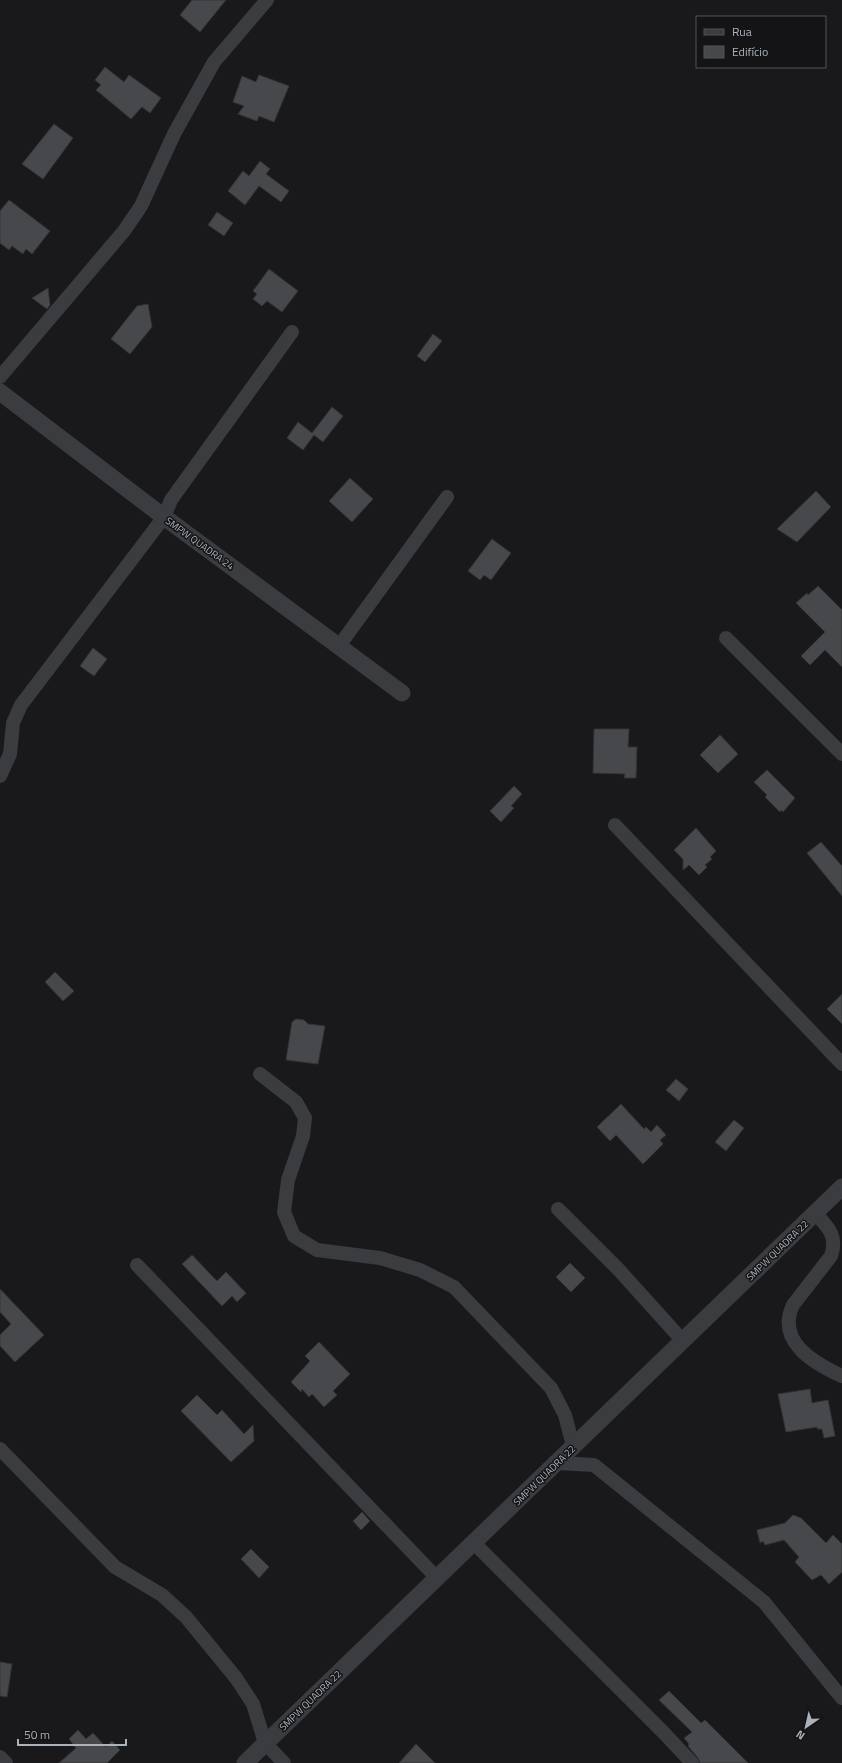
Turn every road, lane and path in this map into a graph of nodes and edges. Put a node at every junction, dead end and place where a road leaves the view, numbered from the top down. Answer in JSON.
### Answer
{"nodes":[{"id":1,"x":267,"y":0,"type":"edge"},
{"id":2,"x":292,"y":332,"type":"dead end"},
{"id":3,"x":0,"y":377,"type":"edge"},
{"id":4,"x":0,"y":392,"type":"edge"},
{"id":5,"x":448,"y":498,"type":"dead end"},
{"id":6,"x":164,"y":517,"type":"junction"},
{"id":7,"x":726,"y":638,"type":"dead end"},
{"id":8,"x":339,"y":646,"type":"junction"},
{"id":9,"x":402,"y":693,"type":"dead end"},
{"id":10,"x":842,"y":754,"type":"edge"},
{"id":11,"x":0,"y":776,"type":"edge"},
{"id":12,"x":615,"y":825,"type":"dead end"},
{"id":13,"x":842,"y":1064,"type":"edge"},
{"id":14,"x":260,"y":1074,"type":"dead end"},
{"id":15,"x":842,"y":1187,"type":"edge"},
{"id":16,"x":836,"y":1200,"type":"edge"},
{"id":17,"x":558,"y":1209,"type":"dead end"},
{"id":18,"x":815,"y":1213,"type":"junction"},
{"id":19,"x":137,"y":1265,"type":"dead end"},
{"id":20,"x":683,"y":1341,"type":"junction"},
{"id":21,"x":842,"y":1376,"type":"edge"},
{"id":22,"x":573,"y":1446,"type":"junction"},
{"id":23,"x":0,"y":1449,"type":"edge"},
{"id":24,"x":557,"y":1463,"type":"junction"},
{"id":25,"x":474,"y":1543,"type":"junction"},
{"id":26,"x":436,"y":1578,"type":"junction"},
{"id":27,"x":842,"y":1698,"type":"edge"},
{"id":28,"x":265,"y":1744,"type":"junction"},
{"id":29,"x":0,"y":1758,"type":"edge"},
{"id":30,"x":6,"y":1763,"type":"edge"},
{"id":31,"x":245,"y":1763,"type":"edge"},
{"id":32,"x":284,"y":1763,"type":"edge"},
{"id":33,"x":692,"y":1763,"type":"edge"}],
"edges":[{"from":1,"to":3,"type":"street"},
{"from":2,"to":6,"type":"street"},
{"from":4,"to":6,"type":"street","name":"SMPW QUADRA 24"},
{"from":5,"to":8,"type":"street"},
{"from":6,"to":8,"type":"street","name":"SMPW QUADRA 24"},
{"from":6,"to":11,"type":"street"},
{"from":7,"to":10,"type":"street"},
{"from":8,"to":9,"type":"street","name":"SMPW QUADRA 24"},
{"from":12,"to":13,"type":"street"},
{"from":14,"to":22,"type":"street"},
{"from":15,"to":16,"type":"street","name":"SMPW QUADRA 22"},
{"from":16,"to":18,"type":"street","name":"SMPW QUADRA 22"},
{"from":17,"to":20,"type":"street"},
{"from":18,"to":20,"type":"street","name":"SMPW QUADRA 22"},
{"from":18,"to":21,"type":"street"},
{"from":19,"to":26,"type":"street"},
{"from":20,"to":22,"type":"street","name":"SMPW QUADRA 22"},
{"from":22,"to":24,"type":"street","name":"SMPW QUADRA 22"},
{"from":23,"to":28,"type":"street"},
{"from":24,"to":25,"type":"street","name":"SMPW QUADRA 22"},
{"from":24,"to":27,"type":"street"},
{"from":25,"to":26,"type":"street","name":"SMPW QUADRA 22"},
{"from":25,"to":33,"type":"street"},
{"from":26,"to":28,"type":"street","name":"SMPW QUADRA 22"},
{"from":28,"to":31,"type":"street","name":"SMPW QUADRA 22"},
{"from":28,"to":32,"type":"street"},
{"from":29,"to":30,"type":"street"}]}
